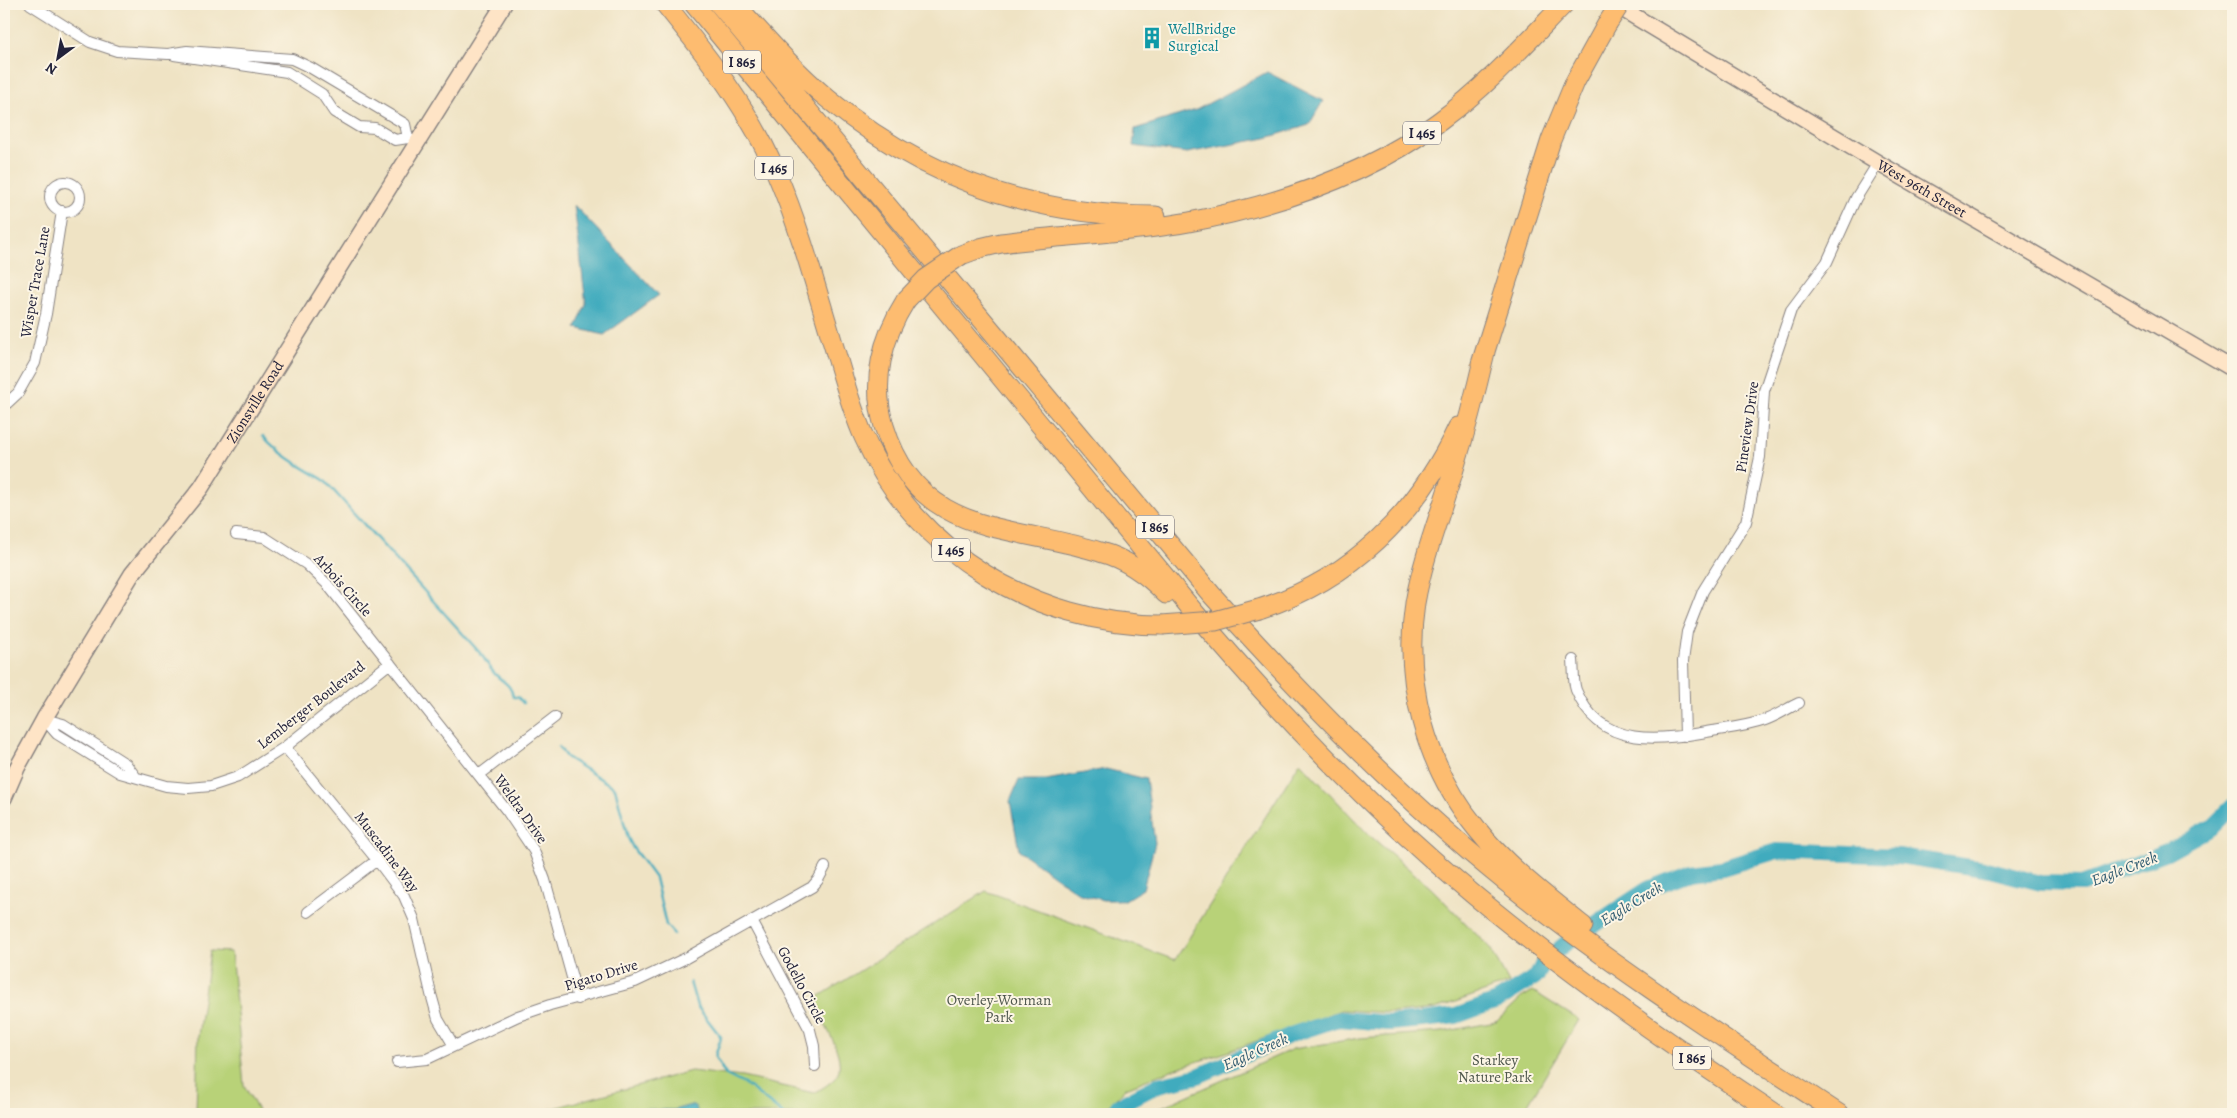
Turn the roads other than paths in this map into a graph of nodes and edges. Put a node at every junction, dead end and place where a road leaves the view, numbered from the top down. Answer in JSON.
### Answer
{"nodes":[{"id":1,"x":30,"y":4,"type":"edge"},
{"id":2,"x":504,"y":4,"type":"edge"},
{"id":3,"x":665,"y":4,"type":"edge"},
{"id":4,"x":694,"y":4,"type":"edge"},
{"id":5,"x":719,"y":4,"type":"edge"},
{"id":6,"x":735,"y":4,"type":"edge"},
{"id":7,"x":1564,"y":4,"type":"edge"},
{"id":8,"x":1614,"y":4,"type":"edge"},
{"id":9,"x":1620,"y":4,"type":"edge"},
{"id":10,"x":168,"y":54,"type":"junction"},
{"id":11,"x":412,"y":141,"type":"junction"},
{"id":12,"x":1878,"y":163,"type":"junction"},
{"id":13,"x":1246,"y":208,"type":"junction"},
{"id":14,"x":62,"y":211,"type":"dead end"},
{"id":15,"x":1485,"y":352,"type":"junction"},
{"id":16,"x":2233,"y":369,"type":"edge"},
{"id":17,"x":4,"y":406,"type":"edge"},
{"id":18,"x":236,"y":534,"type":"dead end"},
{"id":19,"x":1234,"y":659,"type":"junction"},
{"id":20,"x":1573,"y":660,"type":"dead end"},
{"id":21,"x":390,"y":663,"type":"junction"},
{"id":22,"x":1799,"y":703,"type":"dead end"},
{"id":23,"x":555,"y":717,"type":"dead end"},
{"id":24,"x":44,"y":719,"type":"junction"},
{"id":25,"x":1685,"y":736,"type":"junction"},
{"id":26,"x":285,"y":747,"type":"junction"},
{"id":27,"x":479,"y":775,"type":"junction"},
{"id":28,"x":4,"y":798,"type":"edge"},
{"id":29,"x":377,"y":860,"type":"junction"},
{"id":30,"x":825,"y":867,"type":"dead end"},
{"id":31,"x":1547,"y":905,"type":"junction"},
{"id":32,"x":308,"y":912,"type":"dead end"},
{"id":33,"x":752,"y":921,"type":"junction"},
{"id":34,"x":578,"y":999,"type":"junction"},
{"id":35,"x":454,"y":1046,"type":"junction"},
{"id":36,"x":397,"y":1062,"type":"dead end"},
{"id":37,"x":815,"y":1066,"type":"dead end"},
{"id":38,"x":1776,"y":1114,"type":"edge"},
{"id":39,"x":1838,"y":1114,"type":"edge"}],
"edges":[{"from":1,"to":10,"type":"street"},
{"from":2,"to":11,"type":"main road","name":"Zionsville Road"},
{"from":3,"to":15,"type":"highway","number":"I 465","bridge":true},
{"from":4,"to":19,"type":"highway","number":"I 865"},
{"from":5,"to":31,"type":"highway","number":"I 865"},
{"from":6,"to":13,"type":"highway","number":"I 465"},
{"from":7,"to":13,"type":"highway","number":"I 465"},
{"from":8,"to":12,"type":"main road","name":"West 96th Street"},
{"from":9,"to":15,"type":"highway","number":"I 465","bridge":true},
{"from":10,"to":11,"type":"street"},
{"from":10,"to":11,"type":"street"},
{"from":11,"to":24,"type":"main road","name":"Zionsville Road"},
{"from":12,"to":16,"type":"main road","name":"West 96th Street"},
{"from":12,"to":25,"type":"street","name":"Pineview Drive"},
{"from":13,"to":19,"type":"highway","bridge":true},
{"from":14,"to":17,"type":"street","name":"Wisper Trace Lane"},
{"from":15,"to":31,"type":"highway"},
{"from":18,"to":21,"type":"street","name":"Arbois Circle"},
{"from":19,"to":38,"type":"highway","number":"I 865"},
{"from":20,"to":25,"type":"street"},
{"from":21,"to":26,"type":"street","name":"Lemberger Boulevard"},
{"from":21,"to":27,"type":"street","name":"Weldra Drive"},
{"from":22,"to":25,"type":"street"},
{"from":23,"to":27,"type":"street"},
{"from":24,"to":26,"type":"street","name":"Lemberger Boulevard"},
{"from":24,"to":28,"type":"main road","name":"Zionsville Road"},
{"from":26,"to":29,"type":"street","name":"Muscadine Way"},
{"from":27,"to":34,"type":"street","name":"Weldra Drive"},
{"from":29,"to":32,"type":"street"},
{"from":29,"to":35,"type":"street","name":"Muscadine Way"},
{"from":30,"to":33,"type":"street","name":"Pigato Drive"},
{"from":31,"to":39,"type":"highway","number":"I 865"},
{"from":33,"to":34,"type":"street","name":"Pigato Drive"},
{"from":33,"to":37,"type":"street","name":"Godello Circle"},
{"from":34,"to":35,"type":"street","name":"Pigato Drive"},
{"from":35,"to":36,"type":"street","name":"Pigato Drive"}]}
